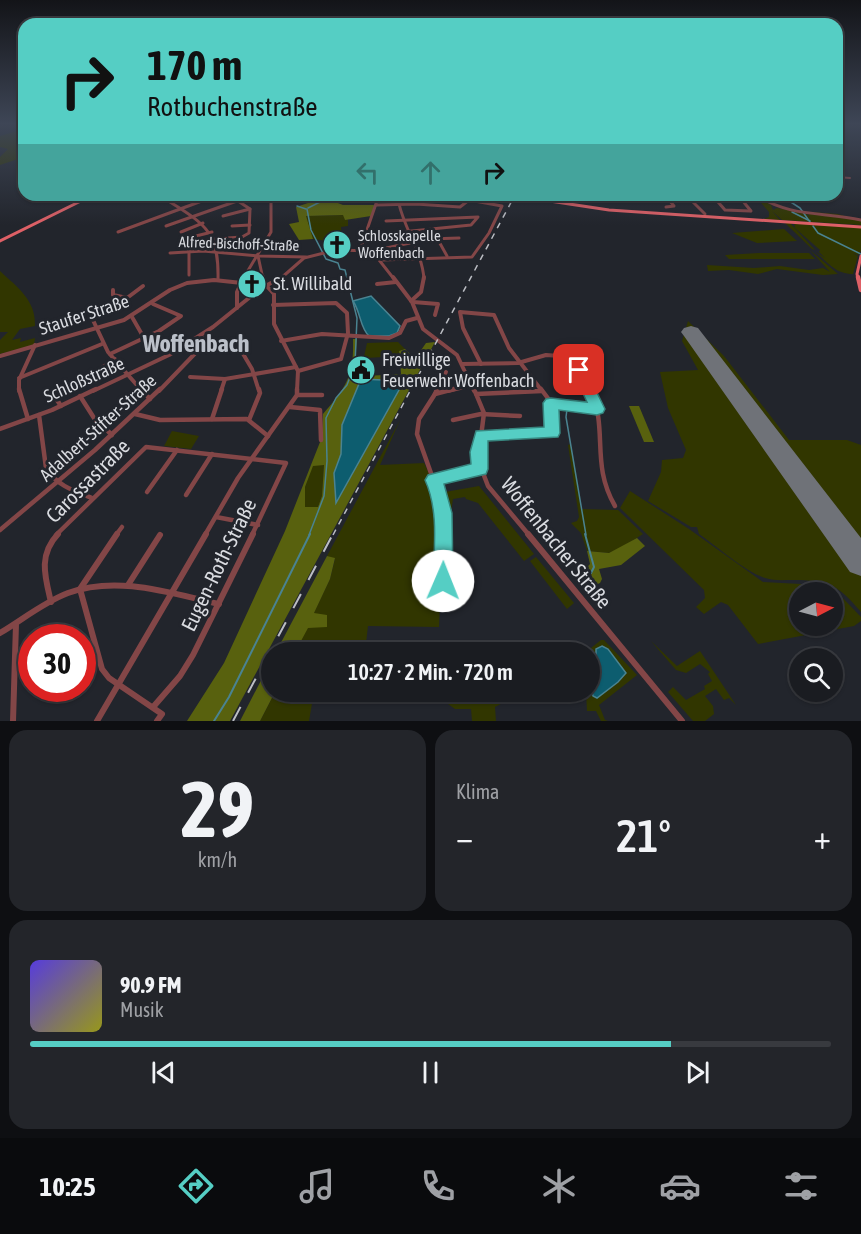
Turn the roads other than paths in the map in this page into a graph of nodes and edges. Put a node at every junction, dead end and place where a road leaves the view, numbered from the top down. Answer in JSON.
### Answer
{"nodes":[{"id":1,"x":843,"y":177,"type":"edge"},
{"id":2,"x":850,"y":178,"type":"dead end"},
{"id":3,"x":80,"y":201,"type":"edge"},
{"id":4,"x":200,"y":201,"type":"edge"},
{"id":5,"x":235,"y":201,"type":"edge"},
{"id":6,"x":239,"y":201,"type":"edge"},
{"id":7,"x":271,"y":201,"type":"edge"},
{"id":8,"x":377,"y":201,"type":"edge"},
{"id":9,"x":466,"y":201,"type":"edge"},
{"id":10,"x":476,"y":201,"type":"edge"},
{"id":11,"x":545,"y":201,"type":"edge"},
{"id":12,"x":669,"y":201,"type":"edge"},
{"id":13,"x":692,"y":201,"type":"edge"},
{"id":14,"x":717,"y":201,"type":"edge"},
{"id":15,"x":742,"y":201,"type":"edge"},
{"id":16,"x":767,"y":201,"type":"edge"},
{"id":17,"x":170,"y":202,"type":"dead end"},
{"id":18,"x":399,"y":204,"type":"junction"},
{"id":19,"x":376,"y":205,"type":"junction"},
{"id":20,"x":666,"y":207,"type":"dead end"},
{"id":21,"x":180,"y":208,"type":"junction"},
{"id":22,"x":250,"y":209,"type":"junction"},
{"id":23,"x":705,"y":214,"type":"dead end"},
{"id":24,"x":193,"y":216,"type":"junction"},
{"id":25,"x":223,"y":216,"type":"dead end"},
{"id":26,"x":401,"y":220,"type":"junction"},
{"id":27,"x":860,"y":220,"type":"edge"},
{"id":28,"x":386,"y":221,"type":"dead end"},
{"id":29,"x":204,"y":223,"type":"junction"},
{"id":30,"x":249,"y":225,"type":"junction"},
{"id":31,"x":166,"y":226,"type":"dead end"},
{"id":32,"x":232,"y":226,"type":"dead end"},
{"id":33,"x":861,"y":226,"type":"edge"},
{"id":34,"x":407,"y":231,"type":"junction"},
{"id":35,"x":118,"y":232,"type":"dead end"},
{"id":36,"x":181,"y":232,"type":"dead end"},
{"id":37,"x":212,"y":232,"type":"junction"},
{"id":38,"x":382,"y":234,"type":"dead end"},
{"id":39,"x":188,"y":238,"type":"dead end"},
{"id":40,"x":437,"y":238,"type":"junction"},
{"id":41,"x":459,"y":238,"type":"dead end"},
{"id":42,"x":214,"y":239,"type":"junction"},
{"id":43,"x":0,"y":241,"type":"edge"},
{"id":44,"x":412,"y":242,"type":"junction"},
{"id":45,"x":189,"y":250,"type":"junction"},
{"id":46,"x":360,"y":250,"type":"junction"},
{"id":47,"x":372,"y":251,"type":"junction"},
{"id":48,"x":170,"y":252,"type":"dead end"},
{"id":49,"x":218,"y":252,"type":"junction"},
{"id":50,"x":258,"y":256,"type":"junction"},
{"id":51,"x":447,"y":256,"type":"junction"},
{"id":52,"x":861,"y":256,"type":"edge"},
{"id":53,"x":307,"y":257,"type":"junction"},
{"id":54,"x":421,"y":258,"type":"junction"},
{"id":55,"x":381,"y":260,"type":"junction"},
{"id":56,"x":189,"y":275,"type":"dead end"},
{"id":57,"x":218,"y":279,"type":"junction"},
{"id":58,"x":396,"y":282,"type":"junction"},
{"id":59,"x":242,"y":283,"type":"junction"},
{"id":60,"x":377,"y":284,"type":"dead end"},
{"id":61,"x":143,"y":286,"type":"dead end"},
{"id":62,"x":266,"y":286,"type":"junction"},
{"id":63,"x":113,"y":290,"type":"dead end"},
{"id":64,"x":861,"y":290,"type":"edge"},
{"id":65,"x":128,"y":298,"type":"junction"},
{"id":66,"x":412,"y":301,"type":"junction"},
{"id":67,"x":274,"y":302,"type":"junction"},
{"id":68,"x":153,"y":304,"type":"junction"},
{"id":69,"x":237,"y":308,"type":"junction"},
{"id":70,"x":435,"y":315,"type":"dead end"},
{"id":71,"x":494,"y":315,"type":"joint"},
{"id":72,"x":132,"y":317,"type":"junction"},
{"id":73,"x":417,"y":318,"type":"junction"},
{"id":74,"x":95,"y":329,"type":"junction"},
{"id":75,"x":198,"y":337,"type":"junction"},
{"id":76,"x":348,"y":337,"type":"junction"},
{"id":77,"x":144,"y":338,"type":"junction"},
{"id":78,"x":362,"y":338,"type":"joint"},
{"id":79,"x":208,"y":340,"type":"junction"},
{"id":80,"x":281,"y":341,"type":"junction"},
{"id":81,"x":102,"y":344,"type":"junction"},
{"id":82,"x":36,"y":345,"type":"junction"},
{"id":83,"x":111,"y":354,"type":"junction"},
{"id":84,"x":0,"y":356,"type":"edge"},
{"id":85,"x":115,"y":359,"type":"junction"},
{"id":86,"x":520,"y":362,"type":"junction"},
{"id":87,"x":481,"y":363,"type":"junction"},
{"id":88,"x":462,"y":364,"type":"junction"},
{"id":89,"x":297,"y":369,"type":"junction"},
{"id":90,"x":446,"y":372,"type":"dead end"},
{"id":91,"x":127,"y":375,"type":"junction"},
{"id":92,"x":254,"y":375,"type":"junction"},
{"id":93,"x":190,"y":377,"type":"dead end"},
{"id":94,"x":19,"y":378,"type":"junction"},
{"id":95,"x":225,"y":379,"type":"junction"},
{"id":96,"x":472,"y":385,"type":"junction"},
{"id":97,"x":542,"y":391,"type":"junction"},
{"id":98,"x":435,"y":394,"type":"junction"},
{"id":99,"x":476,"y":394,"type":"junction"},
{"id":100,"x":297,"y":395,"type":"junction"},
{"id":101,"x":322,"y":395,"type":"dead end"},
{"id":102,"x":80,"y":396,"type":"junction"},
{"id":103,"x":150,"y":399,"type":"junction"},
{"id":104,"x":551,"y":403,"type":"junction"},
{"id":105,"x":61,"y":406,"type":"junction"},
{"id":106,"x":290,"y":407,"type":"junction"},
{"id":107,"x":597,"y":409,"type":"junction"},
{"id":108,"x":484,"y":413,"type":"junction"},
{"id":109,"x":134,"y":414,"type":"junction"},
{"id":110,"x":39,"y":415,"type":"junction"},
{"id":111,"x":520,"y":416,"type":"dead end"},
{"id":112,"x":28,"y":419,"type":"junction"},
{"id":113,"x":212,"y":419,"type":"junction"},
{"id":114,"x":249,"y":420,"type":"junction"},
{"id":115,"x":453,"y":420,"type":"dead end"},
{"id":116,"x":0,"y":429,"type":"edge"},
{"id":117,"x":112,"y":435,"type":"junction"},
{"id":118,"x":481,"y":435,"type":"junction"},
{"id":119,"x":268,"y":436,"type":"junction"},
{"id":120,"x":321,"y":440,"type":"dead end"},
{"id":121,"x":177,"y":450,"type":"junction"},
{"id":122,"x":212,"y":454,"type":"junction"},
{"id":123,"x":250,"y":459,"type":"junction"},
{"id":124,"x":480,"y":469,"type":"junction"},
{"id":125,"x":434,"y":480,"type":"junction"},
{"id":126,"x":58,"y":483,"type":"junction"},
{"id":127,"x":147,"y":492,"type":"dead end"},
{"id":128,"x":186,"y":495,"type":"dead end"},
{"id":129,"x":92,"y":498,"type":"junction"},
{"id":130,"x":615,"y":506,"type":"dead end"},
{"id":131,"x":216,"y":517,"type":"junction"},
{"id":132,"x":258,"y":525,"type":"junction"},
{"id":133,"x":122,"y":527,"type":"dead end"},
{"id":134,"x":0,"y":528,"type":"edge"},
{"id":135,"x":160,"y":535,"type":"dead end"},
{"id":136,"x":443,"y":581,"type":"dead end"},
{"id":137,"x":128,"y":585,"type":"junction"},
{"id":138,"x":80,"y":589,"type":"junction"},
{"id":139,"x":172,"y":594,"type":"junction"},
{"id":140,"x":51,"y":602,"type":"junction"},
{"id":141,"x":219,"y":604,"type":"junction"},
{"id":142,"x":16,"y":624,"type":"junction"},
{"id":143,"x":0,"y":633,"type":"edge"},
{"id":144,"x":119,"y":685,"type":"junction"},
{"id":145,"x":154,"y":706,"type":"junction"},
{"id":146,"x":13,"y":721,"type":"edge"},
{"id":147,"x":97,"y":721,"type":"edge"},
{"id":148,"x":157,"y":721,"type":"edge"},
{"id":149,"x":682,"y":721,"type":"edge"}],
"edges":[{"from":1,"to":2,"type":"street"},
{"from":3,"to":43,"type":"main road"},
{"from":4,"to":21,"type":"street"},
{"from":5,"to":24,"type":"street"},
{"from":6,"to":22,"type":"street"},
{"from":7,"to":50,"type":"street"},
{"from":8,"to":19,"type":"street"},
{"from":9,"to":18,"type":"street"},
{"from":10,"to":51,"type":"street"},
{"from":11,"to":33,"type":"main road"},
{"from":12,"to":20,"type":"street"},
{"from":13,"to":23,"type":"street"},
{"from":14,"to":15,"type":"street"},
{"from":16,"to":27,"type":"street"},
{"from":17,"to":21,"type":"street"},
{"from":18,"to":19,"type":"street"},
{"from":18,"to":26,"type":"street"},
{"from":19,"to":46,"type":"street"},
{"from":21,"to":24,"type":"street"},
{"from":21,"to":35,"type":"street"},
{"from":22,"to":25,"type":"street"},
{"from":22,"to":30,"type":"street"},
{"from":24,"to":29,"type":"street"},
{"from":24,"to":31,"type":"street"},
{"from":26,"to":28,"type":"street"},
{"from":26,"to":34,"type":"street"},
{"from":26,"to":34,"type":"street"},
{"from":29,"to":36,"type":"street"},
{"from":29,"to":37,"type":"street"},
{"from":30,"to":32,"type":"street"},
{"from":30,"to":42,"type":"street"},
{"from":34,"to":38,"type":"street"},
{"from":34,"to":44,"type":"street"},
{"from":37,"to":39,"type":"street"},
{"from":37,"to":42,"type":"street"},
{"from":40,"to":41,"type":"street","name":"Schloßstraße"},
{"from":40,"to":44,"type":"street","name":"Schloßstraße"},
{"from":40,"to":51,"type":"street"},
{"from":42,"to":49,"type":"street"},
{"from":44,"to":47,"type":"street","name":"Schloßstraße"},
{"from":44,"to":54,"type":"street"},
{"from":45,"to":48,"type":"street","name":"Alfred-Bischoff-Straße"},
{"from":45,"to":49,"type":"street","name":"Alfred-Bischoff-Straße"},
{"from":45,"to":56,"type":"street"},
{"from":46,"to":47,"type":"street","name":"Schloßstraße"},
{"from":46,"to":53,"type":"street","name":"Schloßstraße"},
{"from":47,"to":55,"type":"street"},
{"from":49,"to":50,"type":"street","name":"Alfred-Bischoff-Straße"},
{"from":49,"to":57,"type":"street"},
{"from":50,"to":53,"type":"street","name":"Alfred-Bischoff-Straße"},
{"from":50,"to":59,"type":"street"},
{"from":50,"to":62,"type":"street"},
{"from":51,"to":54,"type":"street"},
{"from":52,"to":64,"type":"main road"},
{"from":53,"to":62,"type":"street","name":"Schloßstraße"},
{"from":54,"to":55,"type":"street"},
{"from":54,"to":66,"type":"street"},
{"from":55,"to":58,"type":"street"},
{"from":57,"to":59,"type":"street","name":"Staufer Straße"},
{"from":57,"to":68,"type":"street","name":"Staufer Straße"},
{"from":58,"to":60,"type":"street"},
{"from":58,"to":66,"type":"street"},
{"from":59,"to":69,"type":"street"},
{"from":61,"to":65,"type":"street"},
{"from":62,"to":67,"type":"street"},
{"from":62,"to":69,"type":"street","name":"Schloßstraße"},
{"from":63,"to":65,"type":"street"},
{"from":65,"to":74,"type":"street"},
{"from":66,"to":70,"type":"street"},
{"from":66,"to":73,"type":"street"},
{"from":67,"to":76,"type":"street"},
{"from":67,"to":80,"type":"street"},
{"from":68,"to":72,"type":"street","name":"Staufer Straße"},
{"from":68,"to":77,"type":"street"},
{"from":69,"to":75,"type":"street","name":"Schloßstraße"},
{"from":71,"to":86,"type":"street"},
{"from":71,"to":87,"type":"street"},
{"from":72,"to":74,"type":"street","name":"Staufer Straße"},
{"from":72,"to":77,"type":"street"},
{"from":73,"to":78,"type":"street"},
{"from":73,"to":88,"type":"street"},
{"from":74,"to":81,"type":"street"},
{"from":74,"to":82,"type":"street","name":"Staufer Straße"},
{"from":75,"to":79,"type":"street"},
{"from":75,"to":91,"type":"street","name":"Schloßstraße"},
{"from":76,"to":78,"type":"street"},
{"from":76,"to":80,"type":"street"},
{"from":76,"to":89,"type":"street"},
{"from":77,"to":83,"type":"street"},
{"from":79,"to":92,"type":"street"},
{"from":79,"to":103,"type":"street","name":"Adalbert-Stifter-Straße"},
{"from":80,"to":89,"type":"street"},
{"from":81,"to":83,"type":"street"},
{"from":81,"to":94,"type":"street"},
{"from":82,"to":84,"type":"street","name":"Staufer Straße"},
{"from":82,"to":94,"type":"street"},
{"from":83,"to":85,"type":"street"},
{"from":85,"to":91,"type":"street"},
{"from":85,"to":105,"type":"street"},
{"from":86,"to":87,"type":"street"},
{"from":86,"to":97,"type":"street"},
{"from":86,"to":107,"type":"street"},
{"from":87,"to":88,"type":"street"},
{"from":88,"to":96,"type":"street"},
{"from":89,"to":92,"type":"street"},
{"from":89,"to":100,"type":"street"},
{"from":90,"to":98,"type":"street"},
{"from":91,"to":102,"type":"street","name":"Schloßstraße"},
{"from":91,"to":103,"type":"street"},
{"from":92,"to":95,"type":"street"},
{"from":92,"to":114,"type":"street"},
{"from":93,"to":95,"type":"street"},
{"from":94,"to":112,"type":"street"},
{"from":95,"to":113,"type":"street"},
{"from":96,"to":98,"type":"street"},
{"from":96,"to":99,"type":"street"},
{"from":97,"to":99,"type":"street"},
{"from":97,"to":104,"type":"street"},
{"from":98,"to":125,"type":"street"},
{"from":99,"to":108,"type":"street"},
{"from":100,"to":101,"type":"street"},
{"from":100,"to":106,"type":"street"},
{"from":102,"to":105,"type":"street","name":"Schloßstraße"},
{"from":102,"to":117,"type":"street"},
{"from":103,"to":109,"type":"street","name":"Adalbert-Stifter-Straße"},
{"from":104,"to":107,"type":"street"},
{"from":104,"to":118,"type":"street"},
{"from":105,"to":110,"type":"street","name":"Schloßstraße"},
{"from":106,"to":119,"type":"street"},
{"from":106,"to":120,"type":"street"},
{"from":107,"to":130,"type":"street"},
{"from":108,"to":111,"type":"street"},
{"from":108,"to":115,"type":"street"},
{"from":108,"to":118,"type":"street","name":"Woffenbacher Straße"},
{"from":109,"to":113,"type":"street"},
{"from":109,"to":117,"type":"street","name":"Adalbert-Stifter-Straße"},
{"from":110,"to":112,"type":"street","name":"Schloßstraße"},
{"from":110,"to":126,"type":"street"},
{"from":112,"to":116,"type":"street","name":"Schloßstraße"},
{"from":113,"to":114,"type":"street"},
{"from":114,"to":119,"type":"street"},
{"from":117,"to":126,"type":"street","name":"Adalbert-Stifter-Straße"},
{"from":118,"to":124,"type":"street","name":"Woffenbacher Straße"},
{"from":119,"to":123,"type":"street"},
{"from":121,"to":122,"type":"street","name":"Carossastraße"},
{"from":121,"to":127,"type":"street"},
{"from":121,"to":129,"type":"street","name":"Carossastraße"},
{"from":122,"to":123,"type":"street","name":"Carossastraße"},
{"from":122,"to":128,"type":"street"},
{"from":123,"to":131,"type":"street"},
{"from":123,"to":132,"type":"street","name":"Eugen-Roth-Straße"},
{"from":124,"to":125,"type":"street"},
{"from":124,"to":149,"type":"street","name":"Woffenbacher Straße"},
{"from":125,"to":136,"type":"street"},
{"from":126,"to":129,"type":"street"},
{"from":126,"to":134,"type":"street","name":"Adalbert-Stifter-Straße"},
{"from":129,"to":140,"type":"street","name":"Carossastraße"},
{"from":131,"to":132,"type":"street"},
{"from":131,"to":139,"type":"street"},
{"from":132,"to":141,"type":"street","name":"Eugen-Roth-Straße"},
{"from":133,"to":138,"type":"street"},
{"from":135,"to":137,"type":"street"},
{"from":137,"to":138,"type":"street"},
{"from":137,"to":139,"type":"street"},
{"from":138,"to":140,"type":"street"},
{"from":138,"to":144,"type":"street"},
{"from":139,"to":141,"type":"street"},
{"from":139,"to":144,"type":"street"},
{"from":140,"to":142,"type":"street"},
{"from":141,"to":145,"type":"street","name":"Eugen-Roth-Straße"},
{"from":142,"to":143,"type":"street"},
{"from":142,"to":146,"type":"street"},
{"from":144,"to":145,"type":"street"},
{"from":144,"to":147,"type":"street"},
{"from":145,"to":148,"type":"street"}]}
